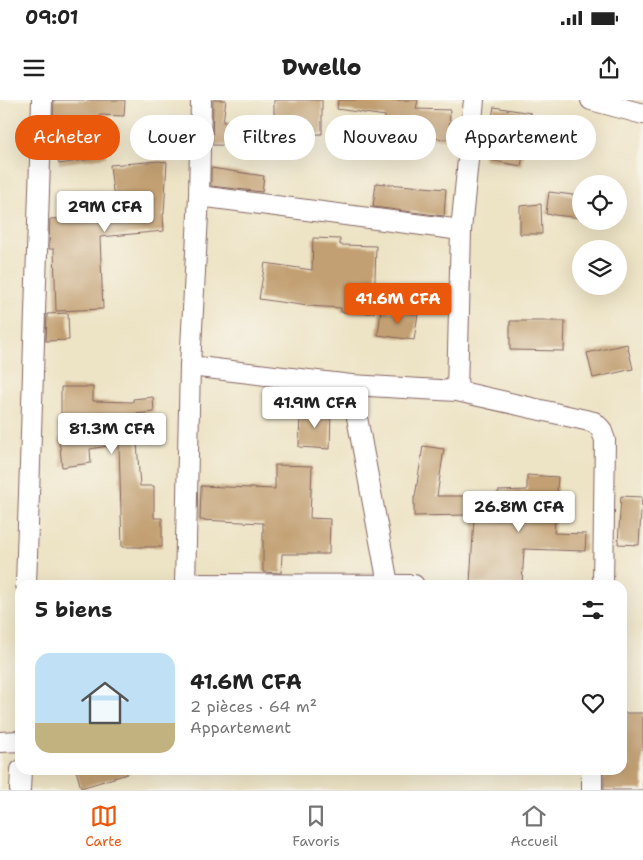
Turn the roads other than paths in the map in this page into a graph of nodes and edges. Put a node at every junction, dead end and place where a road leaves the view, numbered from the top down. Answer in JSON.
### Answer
{"nodes":[{"id":1,"x":42,"y":100,"type":"edge"},
{"id":2,"x":201,"y":100,"type":"edge"},
{"id":3,"x":474,"y":100,"type":"edge"},
{"id":4,"x":591,"y":100,"type":"edge"},
{"id":5,"x":643,"y":114,"type":"edge"},
{"id":6,"x":199,"y":196,"type":"junction"},
{"id":7,"x":461,"y":230,"type":"junction"},
{"id":8,"x":190,"y":366,"type":"junction"},
{"id":9,"x":351,"y":385,"type":"junction"},
{"id":10,"x":457,"y":391,"type":"junction"},
{"id":11,"x":26,"y":580,"type":"edge"},
{"id":12,"x":185,"y":580,"type":"edge"},
{"id":13,"x":387,"y":580,"type":"edge"},
{"id":14,"x":603,"y":580,"type":"edge"},
{"id":15,"x":15,"y":741,"type":"edge"},
{"id":16,"x":0,"y":742,"type":"edge"},
{"id":17,"x":21,"y":775,"type":"edge"},
{"id":18,"x":592,"y":775,"type":"edge"},
{"id":19,"x":20,"y":790,"type":"edge"},
{"id":20,"x":592,"y":790,"type":"edge"}],
"edges":[{"from":1,"to":11,"type":"street"},
{"from":2,"to":6,"type":"street"},
{"from":3,"to":7,"type":"street"},
{"from":4,"to":5,"type":"street"},
{"from":6,"to":7,"type":"street"},
{"from":6,"to":8,"type":"street"},
{"from":7,"to":10,"type":"street"},
{"from":8,"to":9,"type":"street"},
{"from":8,"to":12,"type":"street"},
{"from":9,"to":10,"type":"street"},
{"from":9,"to":13,"type":"street"},
{"from":10,"to":14,"type":"street"},
{"from":15,"to":16,"type":"street"},
{"from":17,"to":19,"type":"street"},
{"from":18,"to":20,"type":"street"}]}
